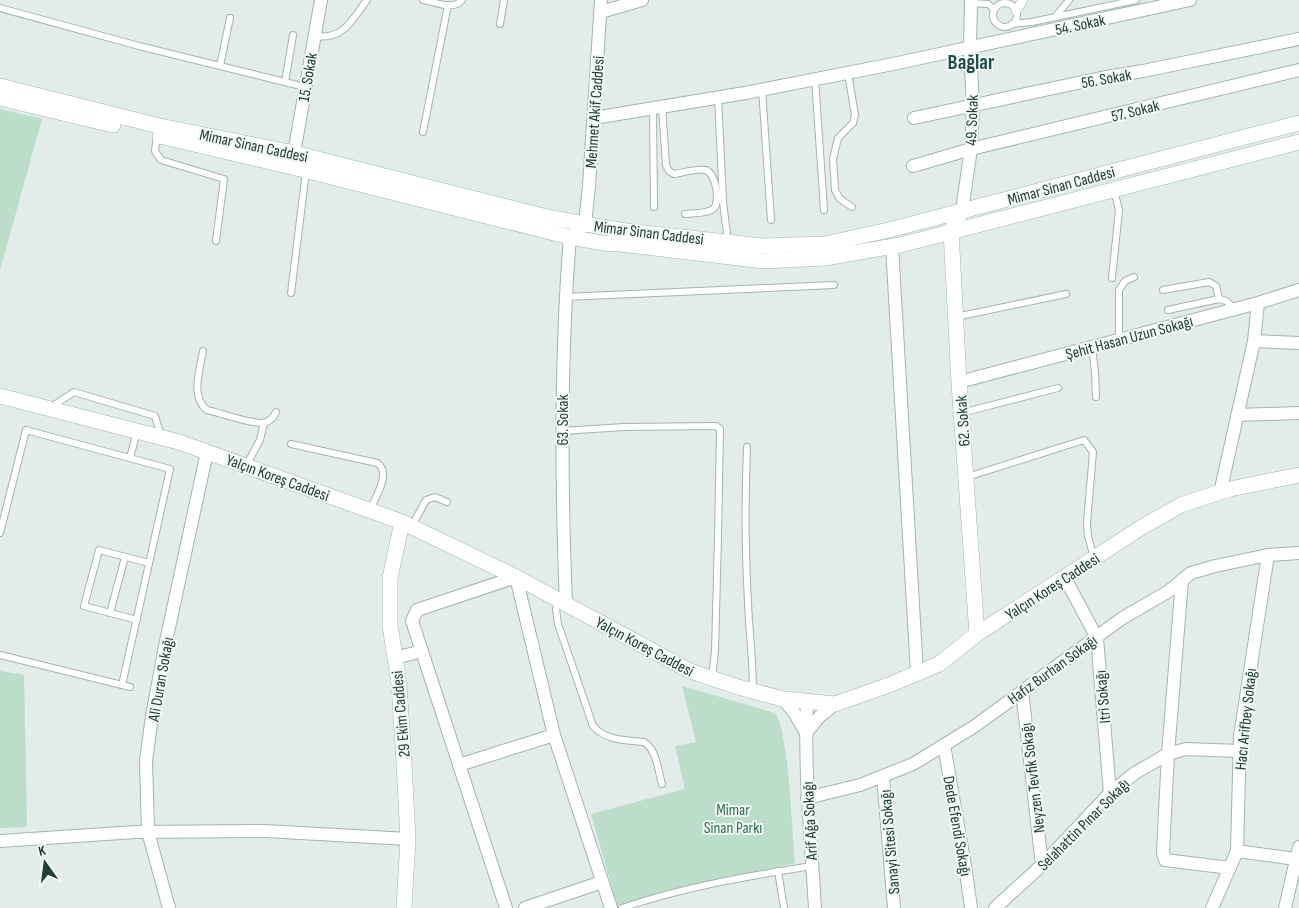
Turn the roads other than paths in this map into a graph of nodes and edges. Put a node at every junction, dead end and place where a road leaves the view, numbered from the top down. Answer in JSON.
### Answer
{"nodes":[{"id":1,"x":321,"y":0,"type":"edge"},
{"id":2,"x":367,"y":0,"type":"edge"},
{"id":3,"x":423,"y":0,"type":"edge"},
{"id":4,"x":462,"y":0,"type":"edge"},
{"id":5,"x":504,"y":0,"type":"edge"},
{"id":6,"x":642,"y":0,"type":"edge"},
{"id":7,"x":1023,"y":0,"type":"edge"},
{"id":8,"x":1069,"y":0,"type":"edge"},
{"id":9,"x":1136,"y":0,"type":"edge"},
{"id":10,"x":1190,"y":0,"type":"edge"},
{"id":11,"x":971,"y":1,"type":"edge"},
{"id":12,"x":448,"y":5,"type":"junction"},
{"id":13,"x":601,"y":6,"type":"edge"},
{"id":14,"x":0,"y":8,"type":"edge"},
{"id":15,"x":994,"y":9,"type":"junction"},
{"id":16,"x":1016,"y":11,"type":"junction"},
{"id":17,"x":1055,"y":17,"type":"junction"},
{"id":18,"x":230,"y":18,"type":"dead end"},
{"id":19,"x":500,"y":24,"type":"dead end"},
{"id":20,"x":1012,"y":24,"type":"junction"},
{"id":21,"x":293,"y":35,"type":"dead end"},
{"id":22,"x":314,"y":36,"type":"junction"},
{"id":23,"x":1299,"y":39,"type":"edge"},
{"id":24,"x":970,"y":48,"type":"junction"},
{"id":25,"x":220,"y":66,"type":"junction"},
{"id":26,"x":1299,"y":70,"type":"edge"},
{"id":27,"x":848,"y":73,"type":"junction"},
{"id":28,"x":815,"y":79,"type":"junction"},
{"id":29,"x":285,"y":82,"type":"junction"},
{"id":30,"x":0,"y":86,"type":"edge"},
{"id":31,"x":305,"y":87,"type":"junction"},
{"id":32,"x":762,"y":89,"type":"junction"},
{"id":33,"x":718,"y":97,"type":"junction"},
{"id":34,"x":0,"y":98,"type":"edge"},
{"id":35,"x":973,"y":106,"type":"junction"},
{"id":36,"x":658,"y":107,"type":"junction"},
{"id":37,"x":594,"y":118,"type":"junction"},
{"id":38,"x":914,"y":118,"type":"dead end"},
{"id":39,"x":1299,"y":123,"type":"edge"},
{"id":40,"x":423,"y":132,"type":"dead end"},
{"id":41,"x":157,"y":135,"type":"junction"},
{"id":42,"x":1299,"y":142,"type":"edge"},
{"id":43,"x":971,"y":149,"type":"junction"},
{"id":44,"x":294,"y":153,"type":"junction"},
{"id":45,"x":913,"y":166,"type":"dead end"},
{"id":46,"x":306,"y":171,"type":"junction"},
{"id":47,"x":1114,"y":190,"type":"junction"},
{"id":48,"x":654,"y":207,"type":"dead end"},
{"id":49,"x":852,"y":207,"type":"dead end"},
{"id":50,"x":824,"y":210,"type":"dead end"},
{"id":51,"x":962,"y":210,"type":"junction"},
{"id":52,"x":685,"y":214,"type":"dead end"},
{"id":53,"x":771,"y":220,"type":"dead end"},
{"id":54,"x":585,"y":224,"type":"junction"},
{"id":55,"x":951,"y":231,"type":"junction"},
{"id":56,"x":570,"y":237,"type":"junction"},
{"id":57,"x":216,"y":241,"type":"dead end"},
{"id":58,"x":728,"y":242,"type":"junction"},
{"id":59,"x":892,"y":246,"type":"junction"},
{"id":60,"x":1134,"y":277,"type":"dead end"},
{"id":61,"x":1112,"y":278,"type":"dead end"},
{"id":62,"x":834,"y":285,"type":"dead end"},
{"id":63,"x":1163,"y":290,"type":"dead end"},
{"id":64,"x":1299,"y":290,"type":"edge"},
{"id":65,"x":291,"y":293,"type":"dead end"},
{"id":66,"x":1066,"y":294,"type":"dead end"},
{"id":67,"x":565,"y":297,"type":"junction"},
{"id":68,"x":1220,"y":300,"type":"junction"},
{"id":69,"x":1258,"y":303,"type":"junction"},
{"id":70,"x":1235,"y":309,"type":"junction"},
{"id":71,"x":1168,"y":310,"type":"dead end"},
{"id":72,"x":956,"y":317,"type":"junction"},
{"id":73,"x":1118,"y":340,"type":"junction"},
{"id":74,"x":1254,"y":340,"type":"junction"},
{"id":75,"x":1299,"y":343,"type":"edge"},
{"id":76,"x":1092,"y":347,"type":"junction"},
{"id":77,"x":203,"y":351,"type":"dead end"},
{"id":78,"x":959,"y":382,"type":"junction"},
{"id":79,"x":1058,"y":388,"type":"dead end"},
{"id":80,"x":0,"y":396,"type":"edge"},
{"id":81,"x":1096,"y":397,"type":"dead end"},
{"id":82,"x":50,"y":408,"type":"junction"},
{"id":83,"x":276,"y":412,"type":"dead end"},
{"id":84,"x":962,"y":413,"type":"junction"},
{"id":85,"x":1299,"y":413,"type":"edge"},
{"id":86,"x":1238,"y":415,"type":"junction"},
{"id":87,"x":264,"y":423,"type":"junction"},
{"id":88,"x":137,"y":431,"type":"junction"},
{"id":89,"x":562,"y":432,"type":"junction"},
{"id":90,"x":161,"y":438,"type":"junction"},
{"id":91,"x":291,"y":444,"type":"dead end"},
{"id":92,"x":747,"y":448,"type":"dead end"},
{"id":93,"x":207,"y":452,"type":"junction"},
{"id":94,"x":130,"y":458,"type":"junction"},
{"id":95,"x":246,"y":466,"type":"junction"},
{"id":96,"x":1299,"y":475,"type":"edge"},
{"id":97,"x":966,"y":478,"type":"junction"},
{"id":98,"x":1220,"y":493,"type":"junction"},
{"id":99,"x":447,"y":502,"type":"dead end"},
{"id":100,"x":370,"y":510,"type":"junction"},
{"id":101,"x":407,"y":524,"type":"junction"},
{"id":102,"x":0,"y":533,"type":"edge"},
{"id":103,"x":1299,"y":553,"type":"edge"},
{"id":104,"x":1268,"y":555,"type":"junction"},
{"id":105,"x":126,"y":557,"type":"junction"},
{"id":106,"x":1094,"y":559,"type":"junction"},
{"id":107,"x":149,"y":563,"type":"junction"},
{"id":108,"x":516,"y":577,"type":"junction"},
{"id":109,"x":1065,"y":578,"type":"junction"},
{"id":110,"x":1182,"y":580,"type":"junction"},
{"id":111,"x":562,"y":602,"type":"junction"},
{"id":112,"x":110,"y":613,"type":"junction"},
{"id":113,"x":137,"y":620,"type":"junction"},
{"id":114,"x":976,"y":634,"type":"junction"},
{"id":115,"x":1097,"y":638,"type":"junction"},
{"id":116,"x":422,"y":651,"type":"junction"},
{"id":117,"x":0,"y":655,"type":"edge"},
{"id":118,"x":395,"y":658,"type":"junction"},
{"id":119,"x":917,"y":673,"type":"junction"},
{"id":120,"x":712,"y":679,"type":"junction"},
{"id":121,"x":122,"y":685,"type":"junction"},
{"id":122,"x":130,"y":687,"type":"dead end"},
{"id":123,"x":753,"y":691,"type":"junction"},
{"id":124,"x":1022,"y":691,"type":"junction"},
{"id":125,"x":783,"y":699,"type":"junction"},
{"id":126,"x":807,"y":702,"type":"junction"},
{"id":127,"x":835,"y":704,"type":"junction"},
{"id":128,"x":806,"y":733,"type":"junction"},
{"id":129,"x":554,"y":735,"type":"junction"},
{"id":130,"x":944,"y":745,"type":"junction"},
{"id":131,"x":1239,"y":751,"type":"junction"},
{"id":132,"x":1168,"y":754,"type":"junction"},
{"id":133,"x":459,"y":765,"type":"junction"},
{"id":134,"x":883,"y":776,"type":"junction"},
{"id":135,"x":662,"y":784,"type":"dead end"},
{"id":136,"x":1110,"y":793,"type":"junction"},
{"id":137,"x":807,"y":798,"type":"junction"},
{"id":138,"x":148,"y":832,"type":"junction"},
{"id":139,"x":408,"y":839,"type":"junction"},
{"id":140,"x":0,"y":841,"type":"edge"},
{"id":141,"x":1237,"y":851,"type":"junction"},
{"id":142,"x":1297,"y":853,"type":"edge"},
{"id":143,"x":1042,"y":865,"type":"junction"},
{"id":144,"x":812,"y":866,"type":"junction"},
{"id":145,"x":1230,"y":868,"type":"junction"},
{"id":146,"x":778,"y":871,"type":"junction"},
{"id":147,"x":602,"y":882,"type":"junction"},
{"id":148,"x":635,"y":906,"type":"edge"},
{"id":149,"x":169,"y":908,"type":"edge"},
{"id":150,"x":404,"y":908,"type":"edge"},
{"id":151,"x":506,"y":908,"type":"edge"},
{"id":152,"x":525,"y":908,"type":"edge"},
{"id":153,"x":611,"y":908,"type":"edge"},
{"id":154,"x":622,"y":908,"type":"edge"},
{"id":155,"x":784,"y":908,"type":"edge"},
{"id":156,"x":815,"y":908,"type":"edge"},
{"id":157,"x":894,"y":908,"type":"edge"},
{"id":158,"x":971,"y":908,"type":"edge"},
{"id":159,"x":996,"y":908,"type":"edge"},
{"id":160,"x":1212,"y":908,"type":"edge"},
{"id":161,"x":1285,"y":908,"type":"edge"}],
"edges":[{"from":1,"to":22,"type":"street","name":"15. Sokak"},
{"from":2,"to":22,"type":"lane"},
{"from":3,"to":12,"type":"lane"},
{"from":4,"to":12,"type":"lane"},
{"from":5,"to":19,"type":"lane"},
{"from":6,"to":13,"type":"street"},
{"from":7,"to":16,"type":"street"},
{"from":8,"to":17,"type":"lane"},
{"from":9,"to":17,"type":"lane"},
{"from":10,"to":24,"type":"street","name":"54. Sokak"},
{"from":11,"to":15,"type":"lane"},
{"from":11,"to":24,"type":"street","name":"49. Sokak"},
{"from":12,"to":40,"type":"lane"},
{"from":13,"to":37,"type":"street","name":"Mehmet Akif Caddesi"},
{"from":14,"to":25,"type":"lane"},
{"from":15,"to":16,"type":"lane"},
{"from":15,"to":20,"type":"lane"},
{"from":16,"to":20,"type":"lane"},
{"from":17,"to":20,"type":"lane"},
{"from":18,"to":25,"type":"lane"},
{"from":21,"to":29,"type":"lane"},
{"from":22,"to":31,"type":"street","name":"15. Sokak"},
{"from":23,"to":35,"type":"street","name":"56. Sokak"},
{"from":24,"to":27,"type":"street","name":"54. Sokak"},
{"from":24,"to":35,"type":"street","name":"49. Sokak"},
{"from":25,"to":29,"type":"lane"},
{"from":26,"to":43,"type":"street","name":"57. Sokak"},
{"from":27,"to":28,"type":"street","name":"54. Sokak"},
{"from":27,"to":49,"type":"lane"},
{"from":28,"to":32,"type":"street","name":"54. Sokak"},
{"from":28,"to":50,"type":"lane"},
{"from":29,"to":31,"type":"lane"},
{"from":30,"to":44,"type":"main road","name":"Mimar Sinan Caddesi"},
{"from":31,"to":44,"type":"street","name":"15. Sokak"},
{"from":32,"to":33,"type":"street","name":"54. Sokak"},
{"from":32,"to":53,"type":"lane"},
{"from":33,"to":36,"type":"street","name":"54. Sokak"},
{"from":33,"to":58,"type":"lane"},
{"from":34,"to":41,"type":"main road","name":"Mimar Sinan Caddesi"},
{"from":35,"to":38,"type":"street","name":"56. Sokak"},
{"from":35,"to":43,"type":"street","name":"49. Sokak"},
{"from":36,"to":37,"type":"street","name":"54. Sokak"},
{"from":36,"to":48,"type":"lane"},
{"from":36,"to":52,"type":"lane"},
{"from":37,"to":54,"type":"street","name":"Mehmet Akif Caddesi"},
{"from":39,"to":51,"type":"main road","name":"Mimar Sinan Caddesi"},
{"from":41,"to":46,"type":"main road","name":"Mimar Sinan Caddesi"},
{"from":41,"to":57,"type":"lane"},
{"from":42,"to":47,"type":"main road","name":"Mimar Sinan Caddesi"},
{"from":43,"to":45,"type":"street","name":"57. Sokak"},
{"from":43,"to":51,"type":"street","name":"49. Sokak"},
{"from":44,"to":54,"type":"main road","name":"Mimar Sinan Caddesi"},
{"from":46,"to":56,"type":"main road","name":"Mimar Sinan Caddesi"},
{"from":46,"to":65,"type":"lane"},
{"from":47,"to":55,"type":"main road","name":"Mimar Sinan Caddesi"},
{"from":47,"to":61,"type":"lane"},
{"from":51,"to":55,"type":"main road"},
{"from":51,"to":58,"type":"main road","name":"Mimar Sinan Caddesi"},
{"from":54,"to":56,"type":"street"},
{"from":54,"to":58,"type":"main road","name":"Mimar Sinan Caddesi"},
{"from":55,"to":59,"type":"main road","name":"Mimar Sinan Caddesi"},
{"from":55,"to":72,"type":"main road","name":"62. Sokak"},
{"from":56,"to":59,"type":"main road","name":"Mimar Sinan Caddesi"},
{"from":56,"to":67,"type":"street","name":"63. Sokak"},
{"from":59,"to":119,"type":"street"},
{"from":60,"to":73,"type":"lane"},
{"from":62,"to":67,"type":"lane"},
{"from":63,"to":68,"type":"lane"},
{"from":64,"to":69,"type":"street","name":"Şehit Hasan Uzun Sokağı"},
{"from":66,"to":72,"type":"lane"},
{"from":67,"to":89,"type":"street","name":"63. Sokak"},
{"from":68,"to":70,"type":"lane"},
{"from":68,"to":71,"type":"lane"},
{"from":69,"to":70,"type":"street","name":"Şehit Hasan Uzun Sokağı"},
{"from":69,"to":74,"type":"street"},
{"from":70,"to":73,"type":"street","name":"Şehit Hasan Uzun Sokağı"},
{"from":72,"to":78,"type":"main road","name":"62. Sokak"},
{"from":73,"to":76,"type":"street","name":"Şehit Hasan Uzun Sokağı"},
{"from":74,"to":75,"type":"street"},
{"from":74,"to":86,"type":"street"},
{"from":76,"to":78,"type":"street","name":"Şehit Hasan Uzun Sokağı"},
{"from":76,"to":81,"type":"lane"},
{"from":77,"to":87,"type":"lane"},
{"from":78,"to":84,"type":"main road","name":"62. Sokak"},
{"from":79,"to":84,"type":"lane"},
{"from":80,"to":82,"type":"main road","name":"Yalçın Koreş Caddesi"},
{"from":82,"to":88,"type":"main road","name":"Yalçın Koreş Caddesi"},
{"from":82,"to":90,"type":"lane"},
{"from":83,"to":87,"type":"lane"},
{"from":84,"to":97,"type":"main road","name":"62. Sokak"},
{"from":85,"to":86,"type":"street"},
{"from":86,"to":98,"type":"street"},
{"from":87,"to":95,"type":"lane"},
{"from":88,"to":90,"type":"main road","name":"Yalçın Koreş Caddesi"},
{"from":88,"to":94,"type":"lane"},
{"from":89,"to":111,"type":"street","name":"63. Sokak"},
{"from":89,"to":120,"type":"lane"},
{"from":90,"to":93,"type":"main road","name":"Yalçın Koreş Caddesi"},
{"from":91,"to":100,"type":"lane"},
{"from":92,"to":123,"type":"lane"},
{"from":93,"to":95,"type":"main road","name":"Yalçın Koreş Caddesi"},
{"from":93,"to":138,"type":"street","name":"Ali Duran Sokağı"},
{"from":94,"to":102,"type":"lane"},
{"from":94,"to":107,"type":"lane"},
{"from":95,"to":100,"type":"main road","name":"Yalçın Koreş Caddesi"},
{"from":96,"to":98,"type":"main road","name":"Yalçın Koreş Caddesi"},
{"from":97,"to":106,"type":"lane"},
{"from":97,"to":114,"type":"main road","name":"62. Sokak"},
{"from":98,"to":106,"type":"main road","name":"Yalçın Koreş Caddesi"},
{"from":99,"to":101,"type":"lane"},
{"from":100,"to":101,"type":"main road","name":"Yalçın Koreş Caddesi"},
{"from":101,"to":108,"type":"main road","name":"Yalçın Koreş Caddesi"},
{"from":101,"to":118,"type":"main road","name":"29 Ekim Caddesi"},
{"from":103,"to":104,"type":"street","name":"Hafız Burhan Sokağı"},
{"from":104,"to":110,"type":"street","name":"Hafız Burhan Sokağı"},
{"from":104,"to":131,"type":"street","name":"Hacı Arifbey Sokağı"},
{"from":105,"to":107,"type":"lane"},
{"from":105,"to":112,"type":"lane"},
{"from":105,"to":112,"type":"lane"},
{"from":106,"to":109,"type":"main road","name":"Yalçın Koreş Caddesi"},
{"from":107,"to":113,"type":"lane"},
{"from":108,"to":111,"type":"main road","name":"Yalçın Koreş Caddesi"},
{"from":108,"to":116,"type":"street"},
{"from":108,"to":129,"type":"street"},
{"from":109,"to":114,"type":"main road","name":"Yalçın Koreş Caddesi"},
{"from":109,"to":115,"type":"street","name":"Itri Sokağı"},
{"from":110,"to":115,"type":"street","name":"Hafız Burhan Sokağı"},
{"from":110,"to":132,"type":"street"},
{"from":111,"to":120,"type":"main road","name":"Yalçın Koreş Caddesi"},
{"from":111,"to":135,"type":"lane"},
{"from":112,"to":113,"type":"lane"},
{"from":113,"to":121,"type":"lane"},
{"from":114,"to":119,"type":"main road","name":"Yalçın Koreş Caddesi"},
{"from":115,"to":124,"type":"street","name":"Hafız Burhan Sokağı"},
{"from":115,"to":136,"type":"street","name":"Itri Sokağı"},
{"from":116,"to":118,"type":"street"},
{"from":116,"to":133,"type":"street"},
{"from":117,"to":121,"type":"lane"},
{"from":118,"to":139,"type":"main road","name":"29 Ekim Caddesi"},
{"from":119,"to":127,"type":"main road","name":"Yalçın Koreş Caddesi"},
{"from":120,"to":123,"type":"main road","name":"Yalçın Koreş Caddesi"},
{"from":121,"to":122,"type":"lane"},
{"from":123,"to":125,"type":"main road","name":"Yalçın Koreş Caddesi"},
{"from":124,"to":130,"type":"street","name":"Hafız Burhan Sokağı"},
{"from":124,"to":143,"type":"street","name":"Neyzen Tevfik Sokağı"},
{"from":125,"to":126,"type":"main road","name":"Yalçın Koreş Caddesi"},
{"from":125,"to":128,"type":"street"},
{"from":126,"to":127,"type":"main road","name":"Yalçın Koreş Caddesi"},
{"from":126,"to":128,"type":"street","name":"Arif Ağa Sokağı"},
{"from":127,"to":128,"type":"street"},
{"from":128,"to":137,"type":"street","name":"Arif Ağa Sokağı"},
{"from":129,"to":133,"type":"street"},
{"from":129,"to":147,"type":"street"},
{"from":130,"to":134,"type":"street","name":"Hafız Burhan Sokağı"},
{"from":130,"to":158,"type":"street","name":"Dede Efendi Sokağı"},
{"from":131,"to":132,"type":"street","name":"Selahattin Pınar Sokağı"},
{"from":131,"to":141,"type":"street","name":"Hacı Arifbey Sokağı"},
{"from":132,"to":136,"type":"street","name":"Selahattin Pınar Sokağı"},
{"from":132,"to":145,"type":"street"},
{"from":133,"to":151,"type":"street"},
{"from":134,"to":137,"type":"street","name":"Hafız Burhan Sokağı"},
{"from":134,"to":157,"type":"street","name":"Sanayi Sitesi Sokağı"},
{"from":136,"to":143,"type":"street","name":"Selahattin Pınar Sokağı"},
{"from":137,"to":144,"type":"street","name":"Arif Ağa Sokağı"},
{"from":138,"to":139,"type":"street"},
{"from":138,"to":140,"type":"street"},
{"from":138,"to":149,"type":"street","name":"Ali Duran Sokağı"},
{"from":139,"to":150,"type":"main road","name":"29 Ekim Caddesi"},
{"from":141,"to":142,"type":"street"},
{"from":141,"to":145,"type":"street","name":"Hacı Arifbey Sokağı"},
{"from":142,"to":161,"type":"street"},
{"from":143,"to":159,"type":"street","name":"Selahattin Pınar Sokağı"},
{"from":144,"to":146,"type":"lane"},
{"from":144,"to":156,"type":"street","name":"Arif Ağa Sokağı"},
{"from":145,"to":160,"type":"street","name":"Hacı Arifbey Sokağı"},
{"from":146,"to":148,"type":"lane"},
{"from":146,"to":155,"type":"lane"},
{"from":147,"to":152,"type":"street"},
{"from":147,"to":153,"type":"street"},
{"from":148,"to":154,"type":"lane"}]}
